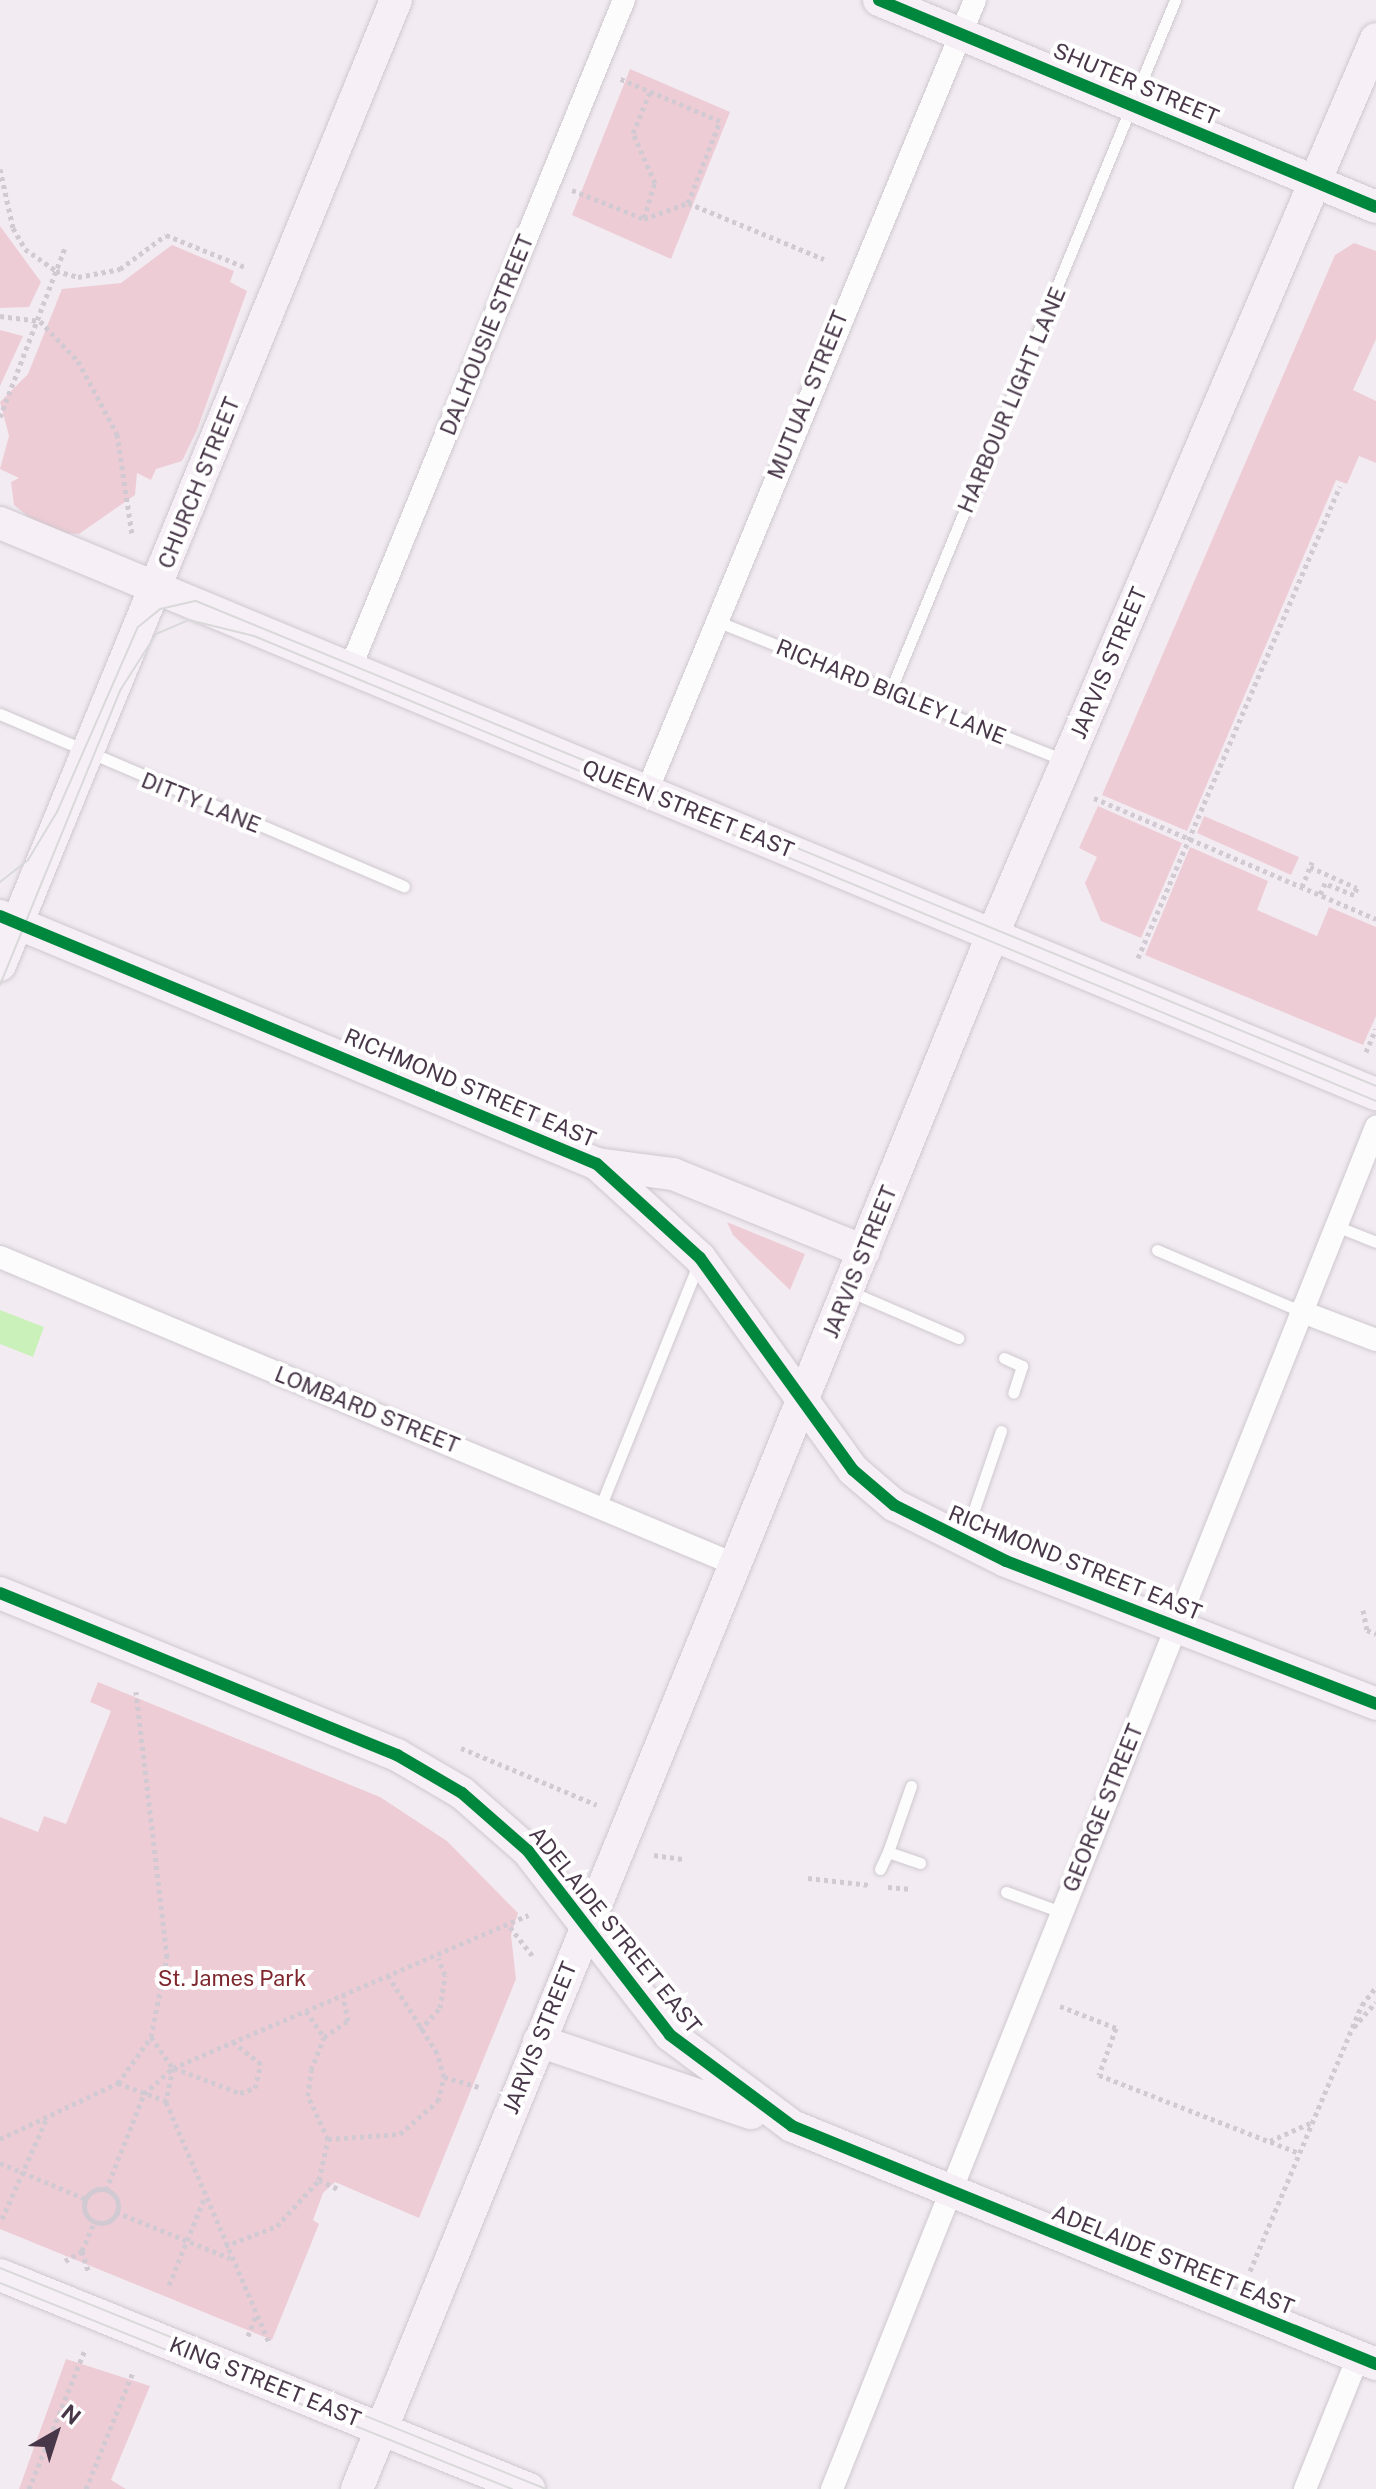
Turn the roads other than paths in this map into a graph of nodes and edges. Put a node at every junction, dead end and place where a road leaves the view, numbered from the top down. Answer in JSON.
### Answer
{"nodes":[{"id":1,"x":396,"y":0,"type":"edge"},
{"id":2,"x":624,"y":0,"type":"edge"},
{"id":3,"x":879,"y":0,"type":"edge"},
{"id":4,"x":975,"y":0,"type":"edge"},
{"id":5,"x":1175,"y":0,"type":"edge"},
{"id":6,"x":960,"y":32,"type":"junction"},
{"id":7,"x":1376,"y":39,"type":"edge"},
{"id":8,"x":1134,"y":105,"type":"junction"},
{"id":9,"x":1316,"y":181,"type":"junction"},
{"id":10,"x":1376,"y":207,"type":"edge"},
{"id":11,"x":0,"y":523,"type":"edge"},
{"id":12,"x":156,"y":588,"type":"junction"},
{"id":13,"x":716,"y":621,"type":"junction"},
{"id":14,"x":350,"y":669,"type":"junction"},
{"id":15,"x":889,"y":694,"type":"junction"},
{"id":16,"x":0,"y":714,"type":"edge"},
{"id":17,"x":90,"y":752,"type":"junction"},
{"id":18,"x":1067,"y":761,"type":"junction"},
{"id":19,"x":647,"y":791,"type":"junction"},
{"id":20,"x":404,"y":886,"type":"dead end"},
{"id":21,"x":8,"y":920,"type":"edge"},
{"id":22,"x":992,"y":935,"type":"junction"},
{"id":23,"x":0,"y":965,"type":"edge"},
{"id":24,"x":1376,"y":1094,"type":"edge"},
{"id":25,"x":1376,"y":1127,"type":"edge"},
{"id":26,"x":597,"y":1164,"type":"junction"},
{"id":27,"x":1335,"y":1225,"type":"junction"},
{"id":28,"x":1376,"y":1242,"type":"edge"},
{"id":29,"x":1157,"y":1250,"type":"dead end"},
{"id":30,"x":864,"y":1251,"type":"junction"},
{"id":31,"x":0,"y":1257,"type":"edge"},
{"id":32,"x":700,"y":1258,"type":"junction"},
{"id":33,"x":848,"y":1290,"type":"junction"},
{"id":34,"x":1300,"y":1311,"type":"junction"},
{"id":35,"x":958,"y":1338,"type":"dead end"},
{"id":36,"x":1376,"y":1340,"type":"edge"},
{"id":37,"x":1004,"y":1358,"type":"dead end"},
{"id":38,"x":1013,"y":1393,"type":"dead end"},
{"id":39,"x":805,"y":1401,"type":"junction"},
{"id":40,"x":1001,"y":1431,"type":"dead end"},
{"id":41,"x":601,"y":1505,"type":"junction"},
{"id":42,"x":963,"y":1542,"type":"junction"},
{"id":43,"x":734,"y":1564,"type":"junction"},
{"id":44,"x":0,"y":1593,"type":"edge"},
{"id":45,"x":1176,"y":1626,"type":"junction"},
{"id":46,"x":1376,"y":1704,"type":"edge"},
{"id":47,"x":911,"y":1786,"type":"dead end"},
{"id":48,"x":888,"y":1852,"type":"junction"},
{"id":49,"x":920,"y":1863,"type":"dead end"},
{"id":50,"x":880,"y":1869,"type":"dead end"},
{"id":51,"x":1006,"y":1892,"type":"dead end"},
{"id":52,"x":1061,"y":1912,"type":"junction"},
{"id":53,"x":585,"y":1926,"type":"junction"},
{"id":54,"x":539,"y":2041,"type":"junction"},
{"id":55,"x":792,"y":2126,"type":"junction"},
{"id":56,"x":951,"y":2190,"type":"junction"},
{"id":57,"x":1,"y":2278,"type":"edge"},
{"id":58,"x":1367,"y":2361,"type":"edge"},
{"id":59,"x":380,"y":2429,"type":"junction"},
{"id":60,"x":357,"y":2489,"type":"edge"},
{"id":61,"x":529,"y":2489,"type":"edge"},
{"id":62,"x":832,"y":2489,"type":"edge"},
{"id":63,"x":1305,"y":2489,"type":"edge"}],
"edges":[{"from":1,"to":12,"type":"main road","name":"CHURCH STREET"},
{"from":2,"to":14,"type":"street","name":"DALHOUSIE STREET"},
{"from":3,"to":6,"type":"main road","name":"SHUTER STREET"},
{"from":4,"to":6,"type":"street","name":"MUTUAL STREET"},
{"from":5,"to":8,"type":"lane","name":"HARBOUR LIGHT LANE"},
{"from":6,"to":8,"type":"main road","name":"SHUTER STREET"},
{"from":6,"to":13,"type":"street","name":"MUTUAL STREET"},
{"from":7,"to":9,"type":"main road","name":"JARVIS STREET"},
{"from":8,"to":9,"type":"main road","name":"SHUTER STREET"},
{"from":8,"to":15,"type":"lane","name":"HARBOUR LIGHT LANE"},
{"from":9,"to":10,"type":"main road","name":"SHUTER STREET"},
{"from":9,"to":18,"type":"main road","name":"JARVIS STREET"},
{"from":11,"to":12,"type":"main road","name":"QUEEN STREET EAST"},
{"from":12,"to":14,"type":"main road","name":"QUEEN STREET EAST"},
{"from":12,"to":17,"type":"main road","name":"CHURCH STREET"},
{"from":13,"to":15,"type":"lane","name":"RICHARD BIGLEY LANE"},
{"from":13,"to":19,"type":"street","name":"MUTUAL STREET"},
{"from":14,"to":19,"type":"main road","name":"QUEEN STREET EAST"},
{"from":15,"to":18,"type":"lane","name":"RICHARD BIGLEY LANE"},
{"from":16,"to":17,"type":"lane","name":"DITTY LANE"},
{"from":17,"to":20,"type":"lane","name":"DITTY LANE"},
{"from":17,"to":21,"type":"main road","name":"CHURCH STREET"},
{"from":18,"to":22,"type":"main road","name":"JARVIS STREET"},
{"from":19,"to":22,"type":"main road","name":"QUEEN STREET EAST"},
{"from":21,"to":23,"type":"main road","name":"CHURCH STREET"},
{"from":21,"to":26,"type":"main road","name":"RICHMOND STREET EAST"},
{"from":22,"to":24,"type":"main road","name":"QUEEN STREET EAST"},
{"from":22,"to":30,"type":"main road","name":"JARVIS STREET"},
{"from":25,"to":27,"type":"street","name":"GEORGE STREET"},
{"from":26,"to":30,"type":"main road"},
{"from":26,"to":32,"type":"main road","name":"RICHMOND STREET EAST"},
{"from":27,"to":28,"type":"lane"},
{"from":27,"to":34,"type":"street","name":"GEORGE STREET"},
{"from":29,"to":34,"type":"lane"},
{"from":30,"to":33,"type":"main road","name":"JARVIS STREET"},
{"from":31,"to":41,"type":"street","name":"LOMBARD STREET"},
{"from":32,"to":39,"type":"main road","name":"RICHMOND STREET EAST"},
{"from":32,"to":41,"type":"lane"},
{"from":33,"to":35,"type":"lane"},
{"from":33,"to":39,"type":"main road","name":"JARVIS STREET"},
{"from":34,"to":36,"type":"street"},
{"from":34,"to":45,"type":"street","name":"GEORGE STREET"},
{"from":37,"to":38,"type":"lane"},
{"from":39,"to":42,"type":"main road","name":"RICHMOND STREET EAST"},
{"from":39,"to":43,"type":"main road","name":"JARVIS STREET"},
{"from":40,"to":42,"type":"lane"},
{"from":41,"to":43,"type":"street","name":"LOMBARD STREET"},
{"from":42,"to":45,"type":"main road","name":"RICHMOND STREET EAST"},
{"from":43,"to":53,"type":"main road","name":"JARVIS STREET"},
{"from":44,"to":53,"type":"main road","name":"ADELAIDE STREET EAST"},
{"from":45,"to":46,"type":"main road","name":"RICHMOND STREET EAST"},
{"from":45,"to":52,"type":"street","name":"GEORGE STREET"},
{"from":47,"to":48,"type":"lane"},
{"from":48,"to":49,"type":"lane"},
{"from":48,"to":50,"type":"lane"},
{"from":51,"to":52,"type":"lane"},
{"from":52,"to":56,"type":"street","name":"GEORGE STREET"},
{"from":53,"to":54,"type":"main road","name":"JARVIS STREET"},
{"from":53,"to":55,"type":"main road","name":"ADELAIDE STREET EAST"},
{"from":54,"to":55,"type":"main road"},
{"from":54,"to":59,"type":"main road","name":"JARVIS STREET"},
{"from":55,"to":56,"type":"main road","name":"ADELAIDE STREET EAST"},
{"from":56,"to":58,"type":"main road","name":"ADELAIDE STREET EAST"},
{"from":56,"to":62,"type":"street","name":"GEORGE STREET"},
{"from":57,"to":59,"type":"main road","name":"KING STREET EAST"},
{"from":58,"to":63,"type":"street"},
{"from":59,"to":60,"type":"main road","name":"JARVIS STREET"},
{"from":59,"to":61,"type":"main road","name":"KING STREET EAST"}]}
